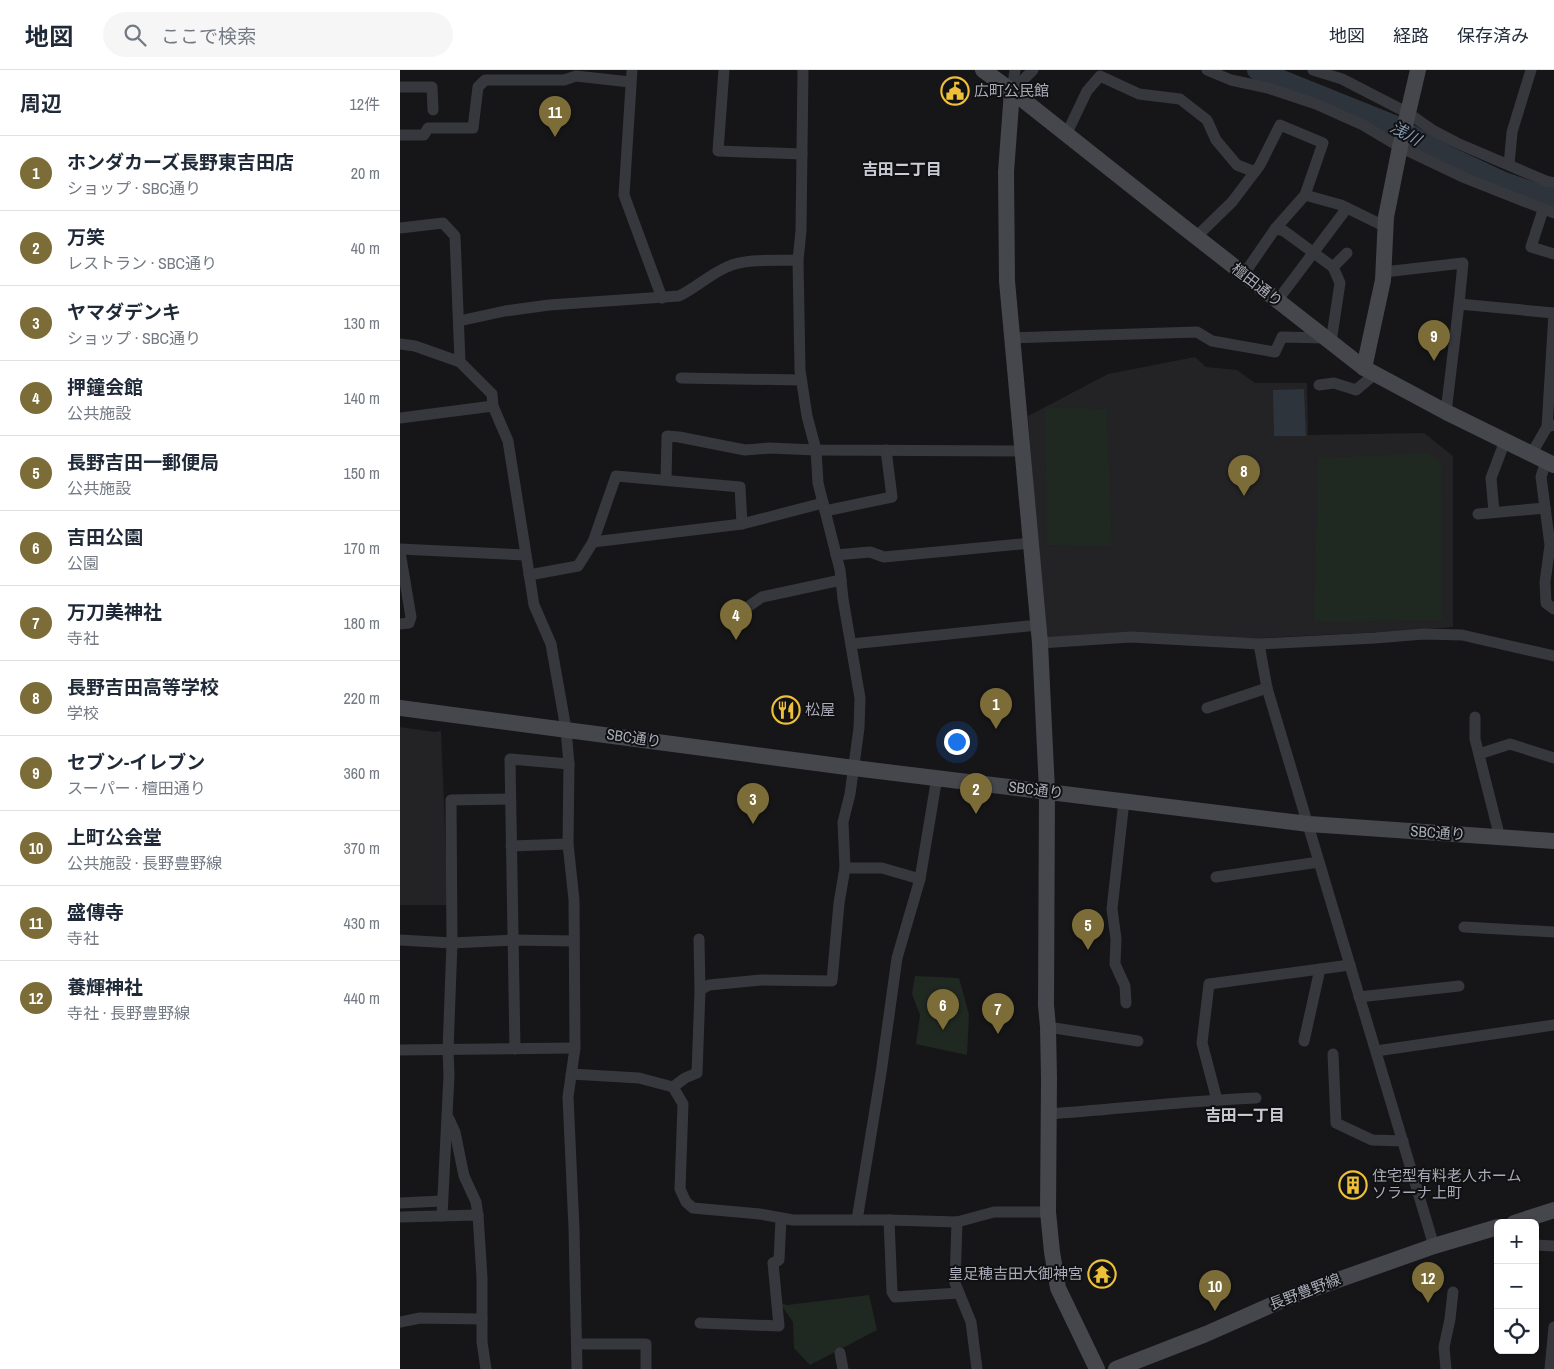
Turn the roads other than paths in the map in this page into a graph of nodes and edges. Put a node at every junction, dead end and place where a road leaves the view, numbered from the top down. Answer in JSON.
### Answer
{"nodes":[{"id":1,"x":632,"y":70,"type":"edge"},
{"id":2,"x":724,"y":70,"type":"edge"},
{"id":3,"x":804,"y":70,"type":"edge"},
{"id":4,"x":983,"y":70,"type":"edge"},
{"id":5,"x":1014,"y":70,"type":"edge"},
{"id":6,"x":1033,"y":70,"type":"edge"},
{"id":7,"x":1207,"y":70,"type":"edge"},
{"id":8,"x":1313,"y":70,"type":"edge"},
{"id":9,"x":1418,"y":70,"type":"edge"},
{"id":10,"x":1532,"y":70,"type":"edge"},
{"id":11,"x":1345,"y":75,"type":"edge"},
{"id":12,"x":630,"y":82,"type":"junction"},
{"id":13,"x":400,"y":87,"type":"edge"},
{"id":14,"x":1012,"y":91,"type":"junction"},
{"id":15,"x":433,"y":110,"type":"dead end"},
{"id":16,"x":1408,"y":116,"type":"junction"},
{"id":17,"x":400,"y":135,"type":"edge"},
{"id":18,"x":1066,"y":135,"type":"junction"},
{"id":19,"x":1401,"y":144,"type":"junction"},
{"id":20,"x":802,"y":154,"type":"junction"},
{"id":21,"x":1509,"y":165,"type":"junction"},
{"id":22,"x":1255,"y":172,"type":"junction"},
{"id":23,"x":1554,"y":183,"type":"edge"},
{"id":24,"x":1306,"y":195,"type":"junction"},
{"id":25,"x":1347,"y":208,"type":"junction"},
{"id":26,"x":1548,"y":211,"type":"edge"},
{"id":27,"x":1386,"y":226,"type":"junction"},
{"id":28,"x":400,"y":228,"type":"edge"},
{"id":29,"x":1275,"y":229,"type":"junction"},
{"id":30,"x":1196,"y":237,"type":"junction"},
{"id":31,"x":1313,"y":253,"type":"junction"},
{"id":32,"x":1347,"y":253,"type":"dead end"},
{"id":33,"x":1554,"y":254,"type":"edge"},
{"id":34,"x":798,"y":260,"type":"junction"},
{"id":35,"x":1333,"y":267,"type":"junction"},
{"id":36,"x":1384,"y":272,"type":"junction"},
{"id":37,"x":1244,"y":274,"type":"junction"},
{"id":38,"x":662,"y":298,"type":"junction"},
{"id":39,"x":1278,"y":301,"type":"junction"},
{"id":40,"x":1459,"y":304,"type":"junction"},
{"id":41,"x":1554,"y":313,"type":"edge"},
{"id":42,"x":459,"y":321,"type":"junction"},
{"id":43,"x":1012,"y":338,"type":"junction"},
{"id":44,"x":1328,"y":340,"type":"junction"},
{"id":45,"x":400,"y":344,"type":"edge"},
{"id":46,"x":460,"y":362,"type":"junction"},
{"id":47,"x":1370,"y":371,"type":"junction"},
{"id":48,"x":681,"y":378,"type":"dead end"},
{"id":49,"x":801,"y":380,"type":"junction"},
{"id":50,"x":1319,"y":385,"type":"dead end"},
{"id":51,"x":493,"y":406,"type":"junction"},
{"id":52,"x":1446,"y":412,"type":"junction"},
{"id":53,"x":400,"y":418,"type":"edge"},
{"id":54,"x":1551,"y":426,"type":"edge"},
{"id":55,"x":1505,"y":441,"type":"junction"},
{"id":56,"x":816,"y":450,"type":"junction"},
{"id":57,"x":886,"y":450,"type":"junction"},
{"id":58,"x":1022,"y":451,"type":"junction"},
{"id":59,"x":1544,"y":460,"type":"edge"},
{"id":60,"x":666,"y":480,"type":"junction"},
{"id":61,"x":824,"y":507,"type":"junction"},
{"id":62,"x":1545,"y":508,"type":"junction"},
{"id":63,"x":1494,"y":512,"type":"junction"},
{"id":64,"x":1478,"y":514,"type":"dead end"},
{"id":65,"x":742,"y":524,"type":"junction"},
{"id":66,"x":593,"y":542,"type":"junction"},
{"id":67,"x":1031,"y":543,"type":"junction"},
{"id":68,"x":400,"y":551,"type":"edge"},
{"id":69,"x":526,"y":555,"type":"junction"},
{"id":70,"x":836,"y":556,"type":"junction"},
{"id":71,"x":529,"y":574,"type":"junction"},
{"id":72,"x":841,"y":580,"type":"junction"},
{"id":73,"x":1554,"y":609,"type":"edge"},
{"id":74,"x":739,"y":613,"type":"dead end"},
{"id":75,"x":400,"y":624,"type":"edge"},
{"id":76,"x":1038,"y":625,"type":"junction"},
{"id":77,"x":1040,"y":643,"type":"junction"},
{"id":78,"x":851,"y":644,"type":"junction"},
{"id":79,"x":1259,"y":644,"type":"junction"},
{"id":80,"x":1554,"y":656,"type":"edge"},
{"id":81,"x":1267,"y":688,"type":"junction"},
{"id":82,"x":400,"y":708,"type":"edge"},
{"id":83,"x":1207,"y":708,"type":"dead end"},
{"id":84,"x":1475,"y":717,"type":"dead end"},
{"id":85,"x":566,"y":729,"type":"junction"},
{"id":86,"x":1479,"y":754,"type":"junction"},
{"id":87,"x":1554,"y":758,"type":"edge"},
{"id":88,"x":569,"y":764,"type":"junction"},
{"id":89,"x":854,"y":768,"type":"junction"},
{"id":90,"x":937,"y":777,"type":"junction"},
{"id":91,"x":1047,"y":791,"type":"junction"},
{"id":92,"x":510,"y":798,"type":"junction"},
{"id":93,"x":1124,"y":801,"type":"junction"},
{"id":94,"x":1308,"y":824,"type":"junction"},
{"id":95,"x":1500,"y":838,"type":"junction"},
{"id":96,"x":1554,"y":841,"type":"edge"},
{"id":97,"x":568,"y":844,"type":"junction"},
{"id":98,"x":511,"y":846,"type":"junction"},
{"id":99,"x":1319,"y":862,"type":"junction"},
{"id":100,"x":845,"y":868,"type":"junction"},
{"id":101,"x":1216,"y":878,"type":"dead end"},
{"id":102,"x":920,"y":879,"type":"junction"},
{"id":103,"x":1464,"y":927,"type":"dead end"},
{"id":104,"x":1554,"y":932,"type":"edge"},
{"id":105,"x":699,"y":939,"type":"dead end"},
{"id":106,"x":400,"y":940,"type":"edge"},
{"id":107,"x":513,"y":940,"type":"junction"},
{"id":108,"x":574,"y":941,"type":"junction"},
{"id":109,"x":452,"y":943,"type":"junction"},
{"id":110,"x":1350,"y":965,"type":"junction"},
{"id":111,"x":1320,"y":969,"type":"junction"},
{"id":112,"x":1459,"y":986,"type":"dead end"},
{"id":113,"x":700,"y":990,"type":"junction"},
{"id":114,"x":1359,"y":997,"type":"junction"},
{"id":115,"x":1126,"y":1003,"type":"dead end"},
{"id":116,"x":1554,"y":1025,"type":"edge"},
{"id":117,"x":1048,"y":1027,"type":"junction"},
{"id":118,"x":1138,"y":1041,"type":"dead end"},
{"id":119,"x":1304,"y":1041,"type":"dead end"},
{"id":120,"x":575,"y":1048,"type":"junction"},
{"id":121,"x":515,"y":1049,"type":"junction"},
{"id":122,"x":400,"y":1050,"type":"edge"},
{"id":123,"x":448,"y":1050,"type":"junction"},
{"id":124,"x":1376,"y":1052,"type":"junction"},
{"id":125,"x":1333,"y":1054,"type":"dead end"},
{"id":126,"x":571,"y":1074,"type":"junction"},
{"id":127,"x":673,"y":1087,"type":"junction"},
{"id":128,"x":1256,"y":1098,"type":"dead end"},
{"id":129,"x":1217,"y":1100,"type":"junction"},
{"id":130,"x":1049,"y":1114,"type":"junction"},
{"id":131,"x":448,"y":1117,"type":"junction"},
{"id":132,"x":1403,"y":1141,"type":"junction"},
{"id":133,"x":442,"y":1201,"type":"junction"},
{"id":134,"x":400,"y":1203,"type":"edge"},
{"id":135,"x":1554,"y":1210,"type":"edge"},
{"id":136,"x":1048,"y":1212,"type":"junction"},
{"id":137,"x":478,"y":1215,"type":"junction"},
{"id":138,"x":442,"y":1216,"type":"junction"},
{"id":139,"x":400,"y":1217,"type":"edge"},
{"id":140,"x":780,"y":1219,"type":"junction"},
{"id":141,"x":1526,"y":1219,"type":"edge"},
{"id":142,"x":857,"y":1220,"type":"junction"},
{"id":143,"x":889,"y":1220,"type":"junction"},
{"id":144,"x":957,"y":1222,"type":"junction"},
{"id":145,"x":1494,"y":1228,"type":"edge"},
{"id":146,"x":1539,"y":1245,"type":"edge"},
{"id":147,"x":1434,"y":1246,"type":"junction"},
{"id":148,"x":1554,"y":1246,"type":"edge"},
{"id":149,"x":1453,"y":1292,"type":"dead end"},
{"id":150,"x":959,"y":1293,"type":"junction"},
{"id":151,"x":482,"y":1319,"type":"junction"},
{"id":152,"x":400,"y":1322,"type":"edge"},
{"id":153,"x":700,"y":1323,"type":"dead end"},
{"id":154,"x":1554,"y":1327,"type":"edge"},
{"id":155,"x":577,"y":1344,"type":"junction"},
{"id":156,"x":840,"y":1353,"type":"dead end"},
{"id":157,"x":486,"y":1369,"type":"edge"},
{"id":158,"x":577,"y":1369,"type":"edge"},
{"id":159,"x":646,"y":1369,"type":"edge"},
{"id":160,"x":843,"y":1369,"type":"edge"},
{"id":161,"x":977,"y":1369,"type":"edge"},
{"id":162,"x":1097,"y":1369,"type":"edge"},
{"id":163,"x":1116,"y":1369,"type":"edge"},
{"id":164,"x":1446,"y":1369,"type":"edge"},
{"id":165,"x":1550,"y":1369,"type":"edge"}],
"edges":[{"from":1,"to":12,"type":"street"},
{"from":2,"to":20,"type":"street"},
{"from":3,"to":20,"type":"street"},
{"from":4,"to":14,"type":"street","name":"檀田通り"},
{"from":5,"to":14,"type":"street"},
{"from":6,"to":14,"type":"street"},
{"from":7,"to":19,"type":"street"},
{"from":8,"to":11,"type":"street"},
{"from":9,"to":16,"type":"street"},
{"from":10,"to":21,"type":"street"},
{"from":11,"to":16,"type":"street"},
{"from":12,"to":17,"type":"street"},
{"from":12,"to":38,"type":"street"},
{"from":13,"to":15,"type":"street"},
{"from":14,"to":18,"type":"street","name":"檀田通り"},
{"from":14,"to":43,"type":"street"},
{"from":16,"to":19,"type":"street"},
{"from":16,"to":21,"type":"street"},
{"from":18,"to":22,"type":"street"},
{"from":18,"to":30,"type":"street","name":"檀田通り"},
{"from":19,"to":26,"type":"street"},
{"from":19,"to":27,"type":"street"},
{"from":20,"to":34,"type":"street"},
{"from":21,"to":23,"type":"street"},
{"from":22,"to":24,"type":"street"},
{"from":22,"to":30,"type":"street"},
{"from":24,"to":25,"type":"street"},
{"from":24,"to":29,"type":"street"},
{"from":25,"to":27,"type":"street"},
{"from":25,"to":31,"type":"street"},
{"from":26,"to":33,"type":"street"},
{"from":27,"to":36,"type":"street"},
{"from":28,"to":42,"type":"street"},
{"from":29,"to":31,"type":"street"},
{"from":29,"to":37,"type":"street"},
{"from":30,"to":37,"type":"street","name":"檀田通り"},
{"from":31,"to":35,"type":"street"},
{"from":31,"to":39,"type":"street"},
{"from":32,"to":35,"type":"street"},
{"from":34,"to":38,"type":"street"},
{"from":34,"to":49,"type":"street"},
{"from":35,"to":44,"type":"street"},
{"from":36,"to":40,"type":"street"},
{"from":36,"to":47,"type":"street"},
{"from":37,"to":39,"type":"street","name":"檀田通り"},
{"from":38,"to":42,"type":"street"},
{"from":39,"to":44,"type":"street","name":"檀田通り"},
{"from":40,"to":41,"type":"street"},
{"from":40,"to":52,"type":"street"},
{"from":41,"to":54,"type":"street"},
{"from":42,"to":46,"type":"street"},
{"from":43,"to":44,"type":"street"},
{"from":43,"to":58,"type":"street"},
{"from":44,"to":47,"type":"street","name":"檀田通り"},
{"from":45,"to":46,"type":"street"},
{"from":46,"to":51,"type":"street"},
{"from":47,"to":50,"type":"street"},
{"from":47,"to":52,"type":"street","name":"檀田通り"},
{"from":48,"to":49,"type":"street"},
{"from":49,"to":56,"type":"street"},
{"from":51,"to":53,"type":"street"},
{"from":51,"to":69,"type":"street"},
{"from":52,"to":55,"type":"street","name":"檀田通り"},
{"from":54,"to":59,"type":"street"},
{"from":55,"to":59,"type":"street","name":"檀田通り"},
{"from":55,"to":63,"type":"street"},
{"from":56,"to":57,"type":"street"},
{"from":56,"to":60,"type":"street"},
{"from":56,"to":61,"type":"street"},
{"from":57,"to":58,"type":"street"},
{"from":57,"to":61,"type":"street"},
{"from":58,"to":67,"type":"street"},
{"from":59,"to":62,"type":"street"},
{"from":60,"to":65,"type":"street"},
{"from":60,"to":66,"type":"street"},
{"from":61,"to":65,"type":"street"},
{"from":61,"to":70,"type":"street"},
{"from":62,"to":63,"type":"street"},
{"from":62,"to":73,"type":"street"},
{"from":63,"to":64,"type":"street"},
{"from":65,"to":66,"type":"street"},
{"from":66,"to":71,"type":"street"},
{"from":67,"to":70,"type":"street"},
{"from":67,"to":76,"type":"street"},
{"from":68,"to":69,"type":"street"},
{"from":68,"to":75,"type":"street"},
{"from":69,"to":71,"type":"street"},
{"from":70,"to":72,"type":"street"},
{"from":71,"to":85,"type":"street"},
{"from":72,"to":74,"type":"street"},
{"from":72,"to":78,"type":"street"},
{"from":76,"to":77,"type":"street"},
{"from":76,"to":78,"type":"street"},
{"from":77,"to":79,"type":"street"},
{"from":77,"to":91,"type":"street"},
{"from":78,"to":89,"type":"street"},
{"from":79,"to":80,"type":"street"},
{"from":79,"to":81,"type":"street"},
{"from":81,"to":83,"type":"street"},
{"from":81,"to":94,"type":"street"},
{"from":82,"to":85,"type":"street","name":"SBC通り"},
{"from":84,"to":86,"type":"street"},
{"from":85,"to":88,"type":"street"},
{"from":85,"to":89,"type":"street","name":"SBC通り"},
{"from":86,"to":87,"type":"street"},
{"from":86,"to":95,"type":"street"},
{"from":88,"to":92,"type":"street"},
{"from":88,"to":97,"type":"street"},
{"from":89,"to":90,"type":"street","name":"SBC通り"},
{"from":89,"to":100,"type":"street"},
{"from":90,"to":91,"type":"street","name":"SBC通り"},
{"from":90,"to":102,"type":"street"},
{"from":91,"to":93,"type":"street","name":"SBC通り"},
{"from":91,"to":117,"type":"street"},
{"from":92,"to":98,"type":"street"},
{"from":92,"to":109,"type":"street"},
{"from":93,"to":94,"type":"street","name":"SBC通り"},
{"from":93,"to":115,"type":"street"},
{"from":94,"to":95,"type":"street","name":"SBC通り"},
{"from":94,"to":99,"type":"street"},
{"from":95,"to":96,"type":"street","name":"SBC通り"},
{"from":97,"to":98,"type":"street"},
{"from":97,"to":108,"type":"street"},
{"from":98,"to":107,"type":"street"},
{"from":99,"to":101,"type":"street"},
{"from":99,"to":110,"type":"street"},
{"from":100,"to":102,"type":"street"},
{"from":100,"to":113,"type":"street"},
{"from":102,"to":142,"type":"street"},
{"from":103,"to":104,"type":"street"},
{"from":105,"to":113,"type":"street"},
{"from":106,"to":109,"type":"street"},
{"from":107,"to":108,"type":"street"},
{"from":107,"to":109,"type":"street"},
{"from":107,"to":121,"type":"street"},
{"from":108,"to":120,"type":"street"},
{"from":109,"to":123,"type":"street"},
{"from":110,"to":111,"type":"street"},
{"from":110,"to":114,"type":"street"},
{"from":111,"to":119,"type":"street"},
{"from":111,"to":129,"type":"street"},
{"from":112,"to":114,"type":"street"},
{"from":113,"to":127,"type":"street"},
{"from":114,"to":124,"type":"street"},
{"from":116,"to":124,"type":"street"},
{"from":117,"to":118,"type":"street"},
{"from":117,"to":130,"type":"street"},
{"from":120,"to":121,"type":"street"},
{"from":120,"to":126,"type":"street"},
{"from":121,"to":123,"type":"street"},
{"from":122,"to":123,"type":"street"},
{"from":123,"to":131,"type":"street"},
{"from":124,"to":132,"type":"street"},
{"from":125,"to":132,"type":"street"},
{"from":126,"to":127,"type":"street"},
{"from":126,"to":155,"type":"street"},
{"from":127,"to":140,"type":"street"},
{"from":128,"to":129,"type":"street"},
{"from":129,"to":130,"type":"street"},
{"from":130,"to":136,"type":"street"},
{"from":131,"to":133,"type":"street"},
{"from":131,"to":137,"type":"street"},
{"from":132,"to":147,"type":"street"},
{"from":133,"to":134,"type":"street"},
{"from":133,"to":138,"type":"street"},
{"from":135,"to":141,"type":"street"},
{"from":136,"to":144,"type":"street"},
{"from":136,"to":162,"type":"street"},
{"from":137,"to":138,"type":"street"},
{"from":137,"to":151,"type":"street"},
{"from":138,"to":139,"type":"street"},
{"from":140,"to":142,"type":"street"},
{"from":140,"to":153,"type":"street"},
{"from":142,"to":143,"type":"street"},
{"from":143,"to":144,"type":"street"},
{"from":143,"to":150,"type":"street"},
{"from":144,"to":150,"type":"street"},
{"from":145,"to":147,"type":"street","name":"長野豊野線"},
{"from":146,"to":148,"type":"street"},
{"from":147,"to":163,"type":"street","name":"長野豊野線"},
{"from":149,"to":164,"type":"street"},
{"from":150,"to":161,"type":"street"},
{"from":151,"to":152,"type":"street"},
{"from":151,"to":157,"type":"street"},
{"from":154,"to":165,"type":"street"},
{"from":155,"to":158,"type":"street"},
{"from":155,"to":159,"type":"street"},
{"from":156,"to":160,"type":"street"}]}
